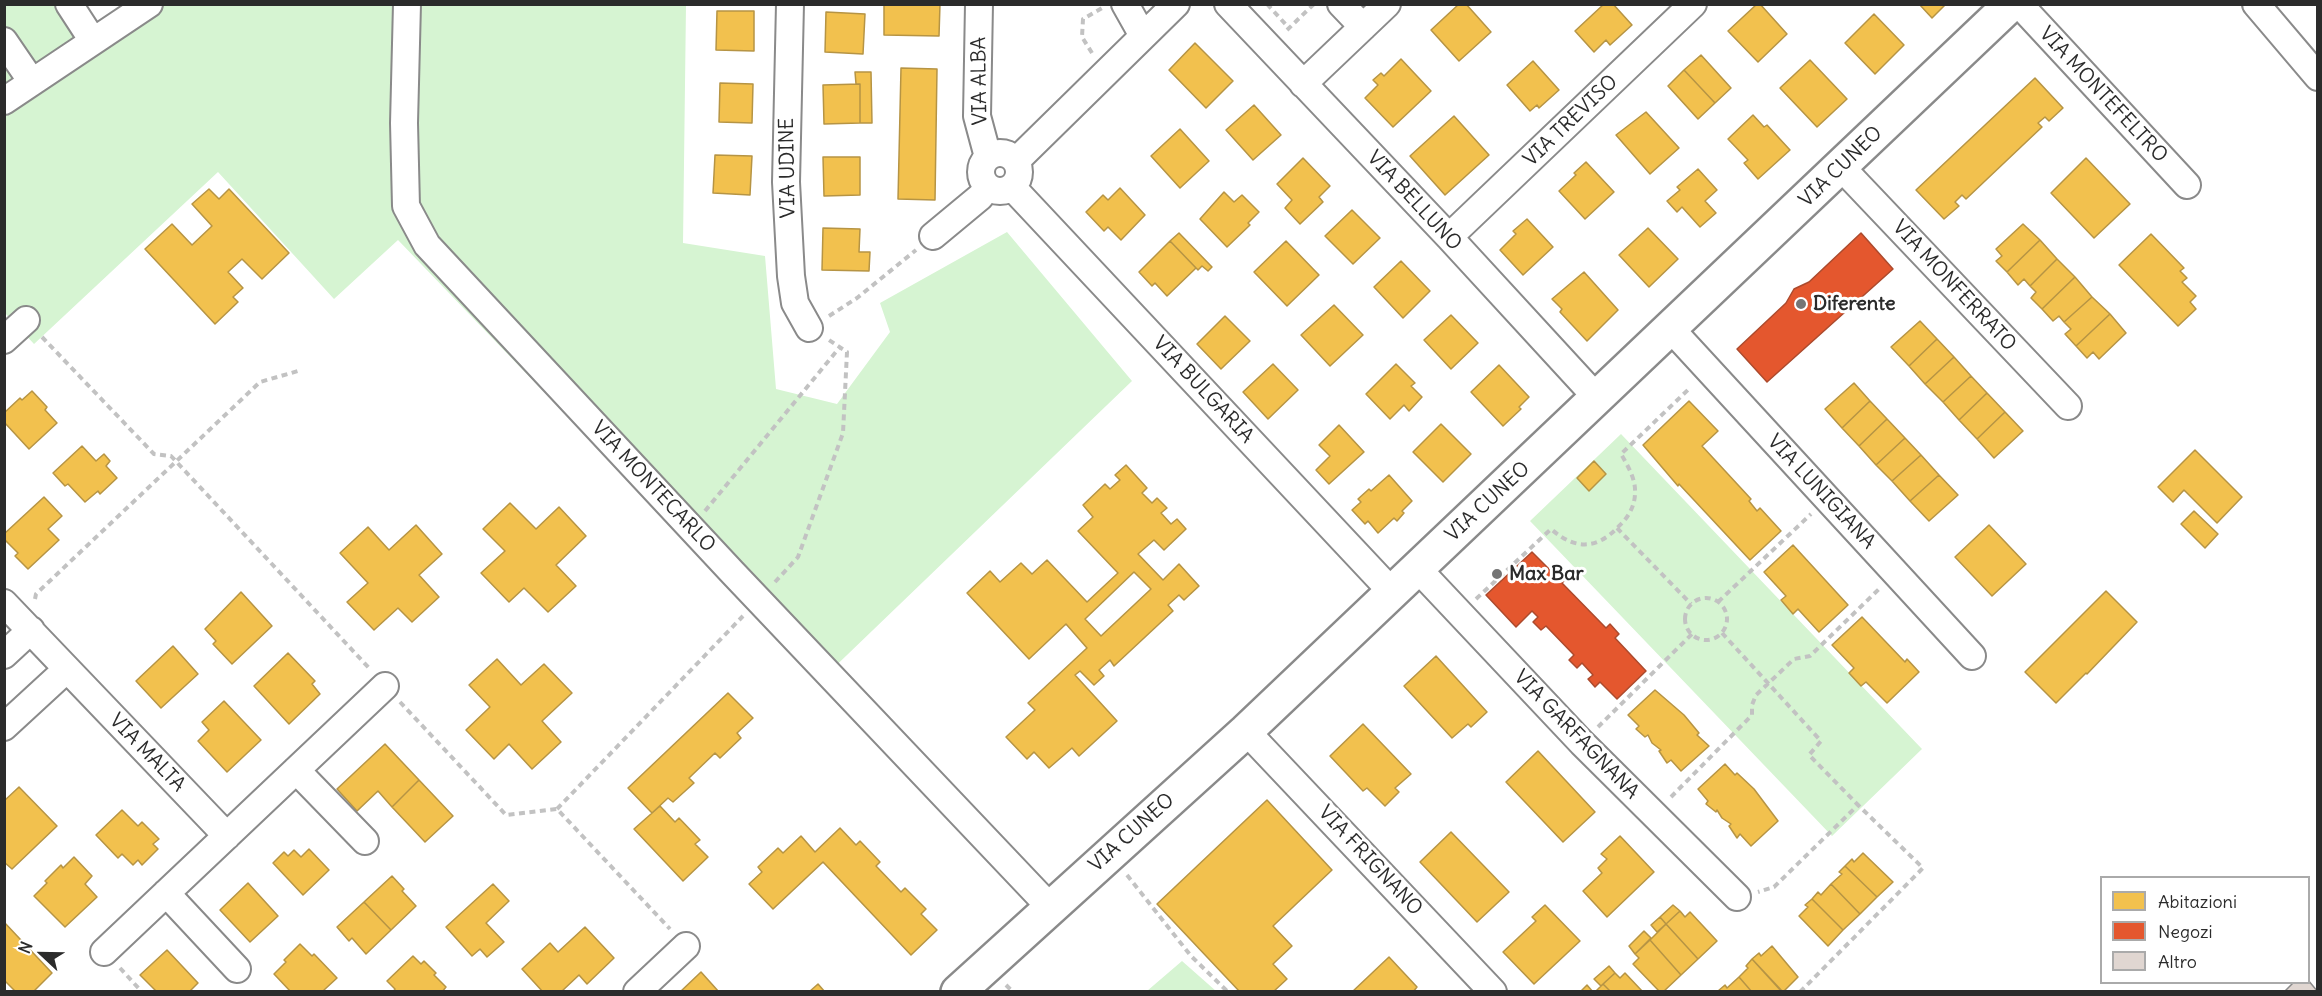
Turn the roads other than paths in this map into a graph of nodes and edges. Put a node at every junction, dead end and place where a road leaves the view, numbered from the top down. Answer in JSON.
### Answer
{"nodes":[{"id":1,"x":69,"y":4,"type":"edge"},
{"id":2,"x":149,"y":4,"type":"edge"},
{"id":3,"x":407,"y":4,"type":"edge"},
{"id":4,"x":790,"y":4,"type":"edge"},
{"id":5,"x":980,"y":4,"type":"edge"},
{"id":6,"x":1125,"y":4,"type":"edge"},
{"id":7,"x":1176,"y":4,"type":"edge"},
{"id":8,"x":1228,"y":4,"type":"edge"},
{"id":9,"x":1341,"y":4,"type":"edge"},
{"id":10,"x":1387,"y":4,"type":"edge"},
{"id":11,"x":1694,"y":4,"type":"edge"},
{"id":12,"x":2011,"y":4,"type":"edge"},
{"id":13,"x":2019,"y":4,"type":"edge"},
{"id":14,"x":2256,"y":4,"type":"edge"},
{"id":15,"x":1363,"y":27,"type":"junction"},
{"id":16,"x":1143,"y":36,"type":"junction"},
{"id":17,"x":4,"y":41,"type":"edge"},
{"id":18,"x":93,"y":41,"type":"junction"},
{"id":19,"x":2318,"y":77,"type":"edge"},
{"id":20,"x":32,"y":82,"type":"junction"},
{"id":21,"x":1303,"y":84,"type":"junction"},
{"id":22,"x":4,"y":101,"type":"edge"},
{"id":23,"x":988,"y":157,"type":"junction"},
{"id":24,"x":1016,"y":161,"type":"junction"},
{"id":25,"x":1841,"y":166,"type":"junction"},
{"id":26,"x":2187,"y":185,"type":"dead end"},
{"id":27,"x":1000,"y":187,"type":"junction"},
{"id":28,"x":933,"y":236,"type":"road end"},
{"id":29,"x":1449,"y":237,"type":"junction"},
{"id":30,"x":26,"y":320,"type":"road end"},
{"id":31,"x":809,"y":328,"type":"road end"},
{"id":32,"x":1671,"y":329,"type":"junction"},
{"id":33,"x":4,"y":340,"type":"edge"},
{"id":34,"x":1598,"y":399,"type":"junction"},
{"id":35,"x":2068,"y":406,"type":"dead end"},
{"id":36,"x":1418,"y":569,"type":"junction"},
{"id":37,"x":1393,"y":592,"type":"junction"},
{"id":38,"x":4,"y":603,"type":"edge"},
{"id":39,"x":31,"y":630,"type":"junction"},
{"id":40,"x":4,"y":655,"type":"edge"},
{"id":41,"x":1972,"y":656,"type":"dead end"},
{"id":42,"x":67,"y":669,"type":"junction"},
{"id":43,"x":385,"y":686,"type":"road end"},
{"id":44,"x":4,"y":727,"type":"edge"},
{"id":45,"x":1246,"y":731,"type":"junction"},
{"id":46,"x":296,"y":770,"type":"junction"},
{"id":47,"x":227,"y":836,"type":"junction"},
{"id":48,"x":365,"y":841,"type":"dead end"},
{"id":49,"x":166,"y":893,"type":"junction"},
{"id":50,"x":1737,"y":897,"type":"road end"},
{"id":51,"x":1050,"y":907,"type":"junction"},
{"id":52,"x":686,"y":946,"type":"road end"},
{"id":53,"x":104,"y":952,"type":"road end"},
{"id":54,"x":237,"y":969,"type":"dead end"},
{"id":55,"x":638,"y":992,"type":"edge"},
{"id":56,"x":958,"y":992,"type":"edge"},
{"id":57,"x":1493,"y":992,"type":"edge"}],
"edges":[{"from":1,"to":18,"type":"street"},
{"from":2,"to":18,"type":"street"},
{"from":3,"to":51,"type":"street","name":"VIA MONTECARLO"},
{"from":4,"to":31,"type":"street","name":"VIA UDINE"},
{"from":5,"to":23,"type":"street","name":"VIA ALBA"},
{"from":6,"to":16,"type":"street"},
{"from":7,"to":16,"type":"street"},
{"from":8,"to":21,"type":"street","name":"VIA BELLUNO"},
{"from":9,"to":15,"type":"street"},
{"from":10,"to":15,"type":"street"},
{"from":11,"to":29,"type":"street","name":"VIA TREVISO"},
{"from":12,"to":25,"type":"street","name":"VIA CUNEO"},
{"from":13,"to":26,"type":"street","name":"VIA MONTEFELTRO"},
{"from":14,"to":19,"type":"street"},
{"from":15,"to":21,"type":"street"},
{"from":16,"to":24,"type":"street"},
{"from":17,"to":20,"type":"street"},
{"from":18,"to":20,"type":"street"},
{"from":20,"to":22,"type":"street"},
{"from":21,"to":29,"type":"street","name":"VIA BELLUNO"},
{"from":23,"to":24,"type":"street"},
{"from":23,"to":27,"type":"street"},
{"from":24,"to":27,"type":"street"},
{"from":25,"to":32,"type":"street","name":"VIA CUNEO"},
{"from":25,"to":35,"type":"street","name":"VIA MONFERRATO"},
{"from":27,"to":28,"type":"street"},
{"from":27,"to":37,"type":"street","name":"VIA BULGARIA"},
{"from":29,"to":34,"type":"street","name":"VIA BELLUNO"},
{"from":30,"to":33,"type":"street"},
{"from":32,"to":34,"type":"street","name":"VIA CUNEO"},
{"from":32,"to":41,"type":"street","name":"VIA LUNIGIANA"},
{"from":34,"to":36,"type":"street","name":"VIA CUNEO"},
{"from":36,"to":37,"type":"street","name":"VIA CUNEO"},
{"from":36,"to":50,"type":"street","name":"VIA GARFAGNANA"},
{"from":37,"to":45,"type":"street","name":"VIA CUNEO"},
{"from":38,"to":39,"type":"street","name":"VIA MALTA"},
{"from":39,"to":40,"type":"street"},
{"from":39,"to":42,"type":"street","name":"VIA MALTA"},
{"from":42,"to":44,"type":"street"},
{"from":42,"to":47,"type":"street","name":"VIA MALTA"},
{"from":43,"to":46,"type":"street"},
{"from":45,"to":51,"type":"street","name":"VIA CUNEO"},
{"from":45,"to":57,"type":"street","name":"VIA FRIGNANO"},
{"from":46,"to":47,"type":"street"},
{"from":46,"to":48,"type":"street"},
{"from":47,"to":49,"type":"street"},
{"from":49,"to":53,"type":"street"},
{"from":49,"to":54,"type":"street"},
{"from":51,"to":56,"type":"street","name":"VIA CUNEO"},
{"from":52,"to":55,"type":"street"}]}
